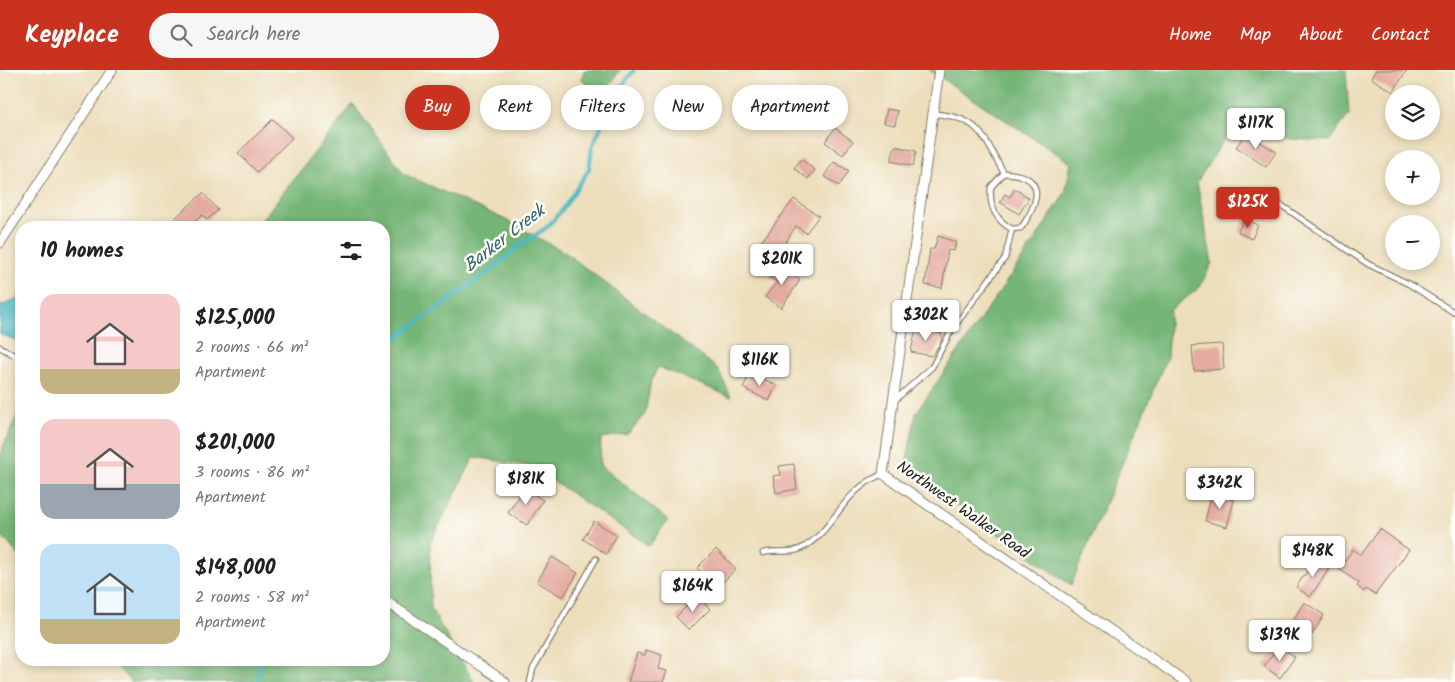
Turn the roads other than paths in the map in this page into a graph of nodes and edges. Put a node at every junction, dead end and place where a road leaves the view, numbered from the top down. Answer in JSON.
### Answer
{"nodes":[{"id":1,"x":112,"y":70,"type":"edge"},
{"id":2,"x":939,"y":70,"type":"edge"},
{"id":3,"x":934,"y":114,"type":"junction"},
{"id":4,"x":1004,"y":174,"type":"junction"},
{"id":5,"x":1272,"y":199,"type":"dead end"},
{"id":6,"x":1012,"y":229,"type":"junction"},
{"id":7,"x":0,"y":243,"type":"edge"},
{"id":8,"x":1455,"y":313,"type":"edge"},
{"id":9,"x":906,"y":315,"type":"junction"},
{"id":10,"x":951,"y":331,"type":"junction"},
{"id":11,"x":0,"y":348,"type":"edge"},
{"id":12,"x":15,"y":356,"type":"edge"},
{"id":13,"x":893,"y":402,"type":"junction"},
{"id":14,"x":883,"y":474,"type":"junction"},
{"id":15,"x":763,"y":553,"type":"dead end"},
{"id":16,"x":596,"y":559,"type":"dead end"},
{"id":17,"x":390,"y":604,"type":"edge"},
{"id":18,"x":505,"y":682,"type":"edge"},
{"id":19,"x":530,"y":682,"type":"edge"},
{"id":20,"x":1186,"y":682,"type":"edge"}],
"edges":[{"from":1,"to":7,"type":"street"},
{"from":2,"to":3,"type":"street","name":"Northwest Walker Road"},
{"from":3,"to":4,"type":"lane"},
{"from":3,"to":9,"type":"street","name":"Northwest Walker Road"},
{"from":4,"to":6,"type":"lane"},
{"from":4,"to":6,"type":"lane"},
{"from":5,"to":8,"type":"lane"},
{"from":6,"to":10,"type":"lane"},
{"from":9,"to":10,"type":"lane"},
{"from":9,"to":13,"type":"street","name":"Northwest Walker Road"},
{"from":10,"to":13,"type":"lane"},
{"from":11,"to":12,"type":"lane"},
{"from":13,"to":14,"type":"street","name":"Northwest Walker Road"},
{"from":14,"to":15,"type":"lane"},
{"from":14,"to":20,"type":"street","name":"Northwest Walker Road"},
{"from":16,"to":19,"type":"lane"},
{"from":17,"to":18,"type":"street"}]}
